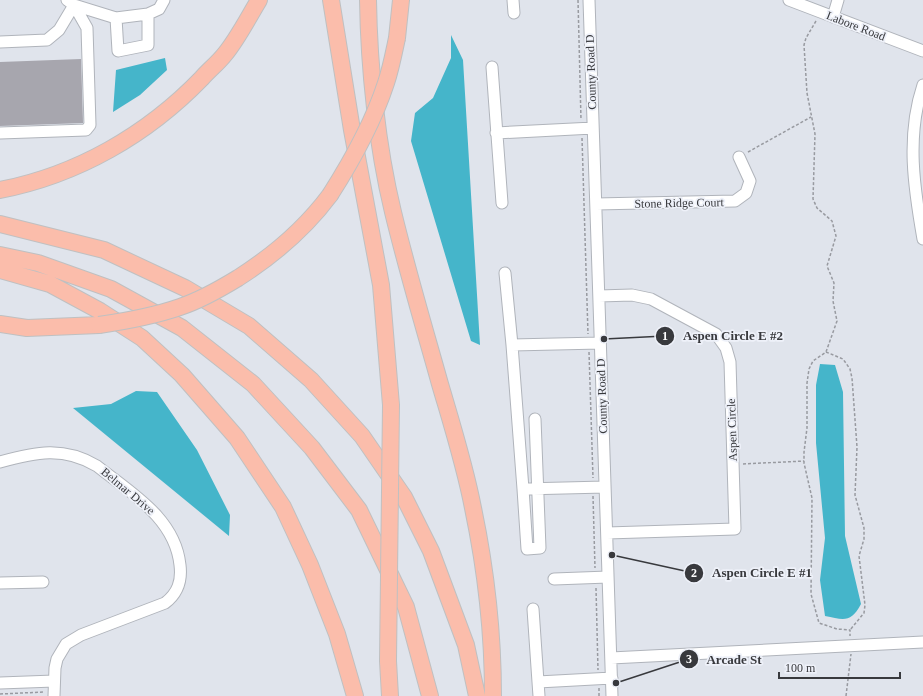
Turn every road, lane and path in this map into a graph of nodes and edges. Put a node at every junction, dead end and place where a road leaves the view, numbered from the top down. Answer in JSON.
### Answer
{"nodes":[{"id":1,"x":164,"y":0,"type":"edge"},
{"id":2,"x":259,"y":0,"type":"edge"},
{"id":3,"x":331,"y":0,"type":"edge"},
{"id":4,"x":368,"y":0,"type":"edge"},
{"id":5,"x":401,"y":0,"type":"edge"},
{"id":6,"x":513,"y":0,"type":"edge"},
{"id":7,"x":589,"y":0,"type":"edge"},
{"id":8,"x":789,"y":0,"type":"edge"},
{"id":9,"x":838,"y":0,"type":"edge"},
{"id":10,"x":73,"y":2,"type":"edge"},
{"id":11,"x":820,"y":12,"type":"junction"},
{"id":12,"x":514,"y":13,"type":"dead end"},
{"id":13,"x":148,"y":14,"type":"junction"},
{"id":14,"x":833,"y":17,"type":"junction"},
{"id":15,"x":116,"y":18,"type":"junction"},
{"id":16,"x":0,"y":42,"type":"edge"},
{"id":17,"x":923,"y":51,"type":"edge"},
{"id":18,"x":492,"y":67,"type":"dead end"},
{"id":19,"x":923,"y":85,"type":"edge"},
{"id":20,"x":811,"y":117,"type":"junction"},
{"id":21,"x":593,"y":128,"type":"junction"},
{"id":22,"x":0,"y":133,"type":"edge"},
{"id":23,"x":496,"y":133,"type":"junction"},
{"id":24,"x":739,"y":157,"type":"joint"},
{"id":25,"x":0,"y":190,"type":"edge"},
{"id":26,"x":502,"y":204,"type":"dead end"},
{"id":27,"x":596,"y":204,"type":"junction"},
{"id":28,"x":0,"y":224,"type":"edge"},
{"id":29,"x":923,"y":239,"type":"edge"},
{"id":30,"x":0,"y":255,"type":"edge"},
{"id":31,"x":0,"y":270,"type":"edge"},
{"id":32,"x":505,"y":274,"type":"dead end"},
{"id":33,"x":599,"y":296,"type":"junction"},
{"id":34,"x":0,"y":324,"type":"edge"},
{"id":35,"x":600,"y":343,"type":"junction"},
{"id":36,"x":512,"y":345,"type":"junction"},
{"id":37,"x":826,"y":352,"type":"junction"},
{"id":38,"x":535,"y":418,"type":"dead end"},
{"id":39,"x":804,"y":461,"type":"junction"},
{"id":40,"x":0,"y":462,"type":"edge"},
{"id":41,"x":733,"y":465,"type":"junction"},
{"id":42,"x":605,"y":487,"type":"junction"},
{"id":43,"x":523,"y":489,"type":"junction"},
{"id":44,"x":537,"y":489,"type":"junction"},
{"id":45,"x":607,"y":533,"type":"junction"},
{"id":46,"x":608,"y":577,"type":"junction"},
{"id":47,"x":554,"y":579,"type":"dead end"},
{"id":48,"x":43,"y":582,"type":"dead end"},
{"id":49,"x":0,"y":584,"type":"edge"},
{"id":50,"x":533,"y":609,"type":"dead end"},
{"id":51,"x":850,"y":630,"type":"junction"},
{"id":52,"x":923,"y":642,"type":"edge"},
{"id":53,"x":850,"y":646,"type":"junction"},
{"id":54,"x":611,"y":658,"type":"junction"},
{"id":55,"x":612,"y":678,"type":"junction"},
{"id":56,"x":538,"y":682,"type":"junction"},
{"id":57,"x":0,"y":683,"type":"edge"},
{"id":58,"x":54,"y":689,"type":"edge"},
{"id":59,"x":0,"y":694,"type":"edge"},
{"id":60,"x":355,"y":696,"type":"edge"},
{"id":61,"x":390,"y":696,"type":"edge"},
{"id":62,"x":430,"y":696,"type":"edge"},
{"id":63,"x":477,"y":696,"type":"edge"},
{"id":64,"x":493,"y":696,"type":"edge"},
{"id":65,"x":539,"y":696,"type":"edge"},
{"id":66,"x":612,"y":696,"type":"edge"},
{"id":67,"x":846,"y":696,"type":"edge"}],
"edges":[{"from":1,"to":13,"type":"street"},
{"from":2,"to":25,"type":"highway"},
{"from":3,"to":61,"type":"highway","bridge":true},
{"from":4,"to":64,"type":"highway"},
{"from":5,"to":34,"type":"highway","bridge":true},
{"from":6,"to":12,"type":"street"},
{"from":7,"to":21,"type":"street","name":"County Road D"},
{"from":8,"to":11,"type":"street","name":"Labore Road"},
{"from":9,"to":14,"type":"street"},
{"from":10,"to":15,"type":"street"},
{"from":10,"to":16,"type":"street"},
{"from":10,"to":22,"type":"street"},
{"from":11,"to":14,"type":"street","name":"Labore Road"},
{"from":11,"to":20,"type":"path"},
{"from":13,"to":15,"type":"street"},
{"from":13,"to":15,"type":"street"},
{"from":14,"to":17,"type":"street","name":"Labore Road"},
{"from":18,"to":23,"type":"street"},
{"from":19,"to":29,"type":"street"},
{"from":20,"to":24,"type":"path"},
{"from":20,"to":37,"type":"path"},
{"from":21,"to":23,"type":"street"},
{"from":21,"to":27,"type":"street","name":"County Road D"},
{"from":23,"to":26,"type":"street"},
{"from":24,"to":27,"type":"street","name":"Stone Ridge Court"},
{"from":27,"to":33,"type":"street","name":"County Road D"},
{"from":28,"to":63,"type":"highway"},
{"from":30,"to":62,"type":"highway"},
{"from":31,"to":60,"type":"highway"},
{"from":32,"to":36,"type":"street"},
{"from":33,"to":35,"type":"street","name":"County Road D"},
{"from":33,"to":41,"type":"street","name":"Aspen Circle"},
{"from":35,"to":36,"type":"street"},
{"from":35,"to":42,"type":"street","name":"County Road D"},
{"from":36,"to":43,"type":"street"},
{"from":37,"to":39,"type":"path"},
{"from":37,"to":51,"type":"path"},
{"from":38,"to":44,"type":"street"},
{"from":39,"to":41,"type":"path"},
{"from":39,"to":51,"type":"path"},
{"from":40,"to":58,"type":"street","name":"Belmar Drive"},
{"from":41,"to":45,"type":"street","name":"Aspen Circle"},
{"from":42,"to":44,"type":"street"},
{"from":42,"to":45,"type":"street","name":"County Road D"},
{"from":43,"to":44,"type":"street"},
{"from":43,"to":44,"type":"street"},
{"from":45,"to":46,"type":"street","name":"County Road D"},
{"from":46,"to":47,"type":"street"},
{"from":46,"to":54,"type":"street","name":"County Road D"},
{"from":48,"to":49,"type":"street"},
{"from":50,"to":56,"type":"street"},
{"from":51,"to":53,"type":"path"},
{"from":52,"to":53,"type":"street"},
{"from":53,"to":54,"type":"street"},
{"from":53,"to":67,"type":"path"},
{"from":54,"to":55,"type":"street","name":"County Road D"},
{"from":55,"to":56,"type":"street"},
{"from":55,"to":66,"type":"street","name":"County Road D"},
{"from":56,"to":65,"type":"street"},
{"from":57,"to":58,"type":"street"},
{"from":58,"to":59,"type":"path"}]}
